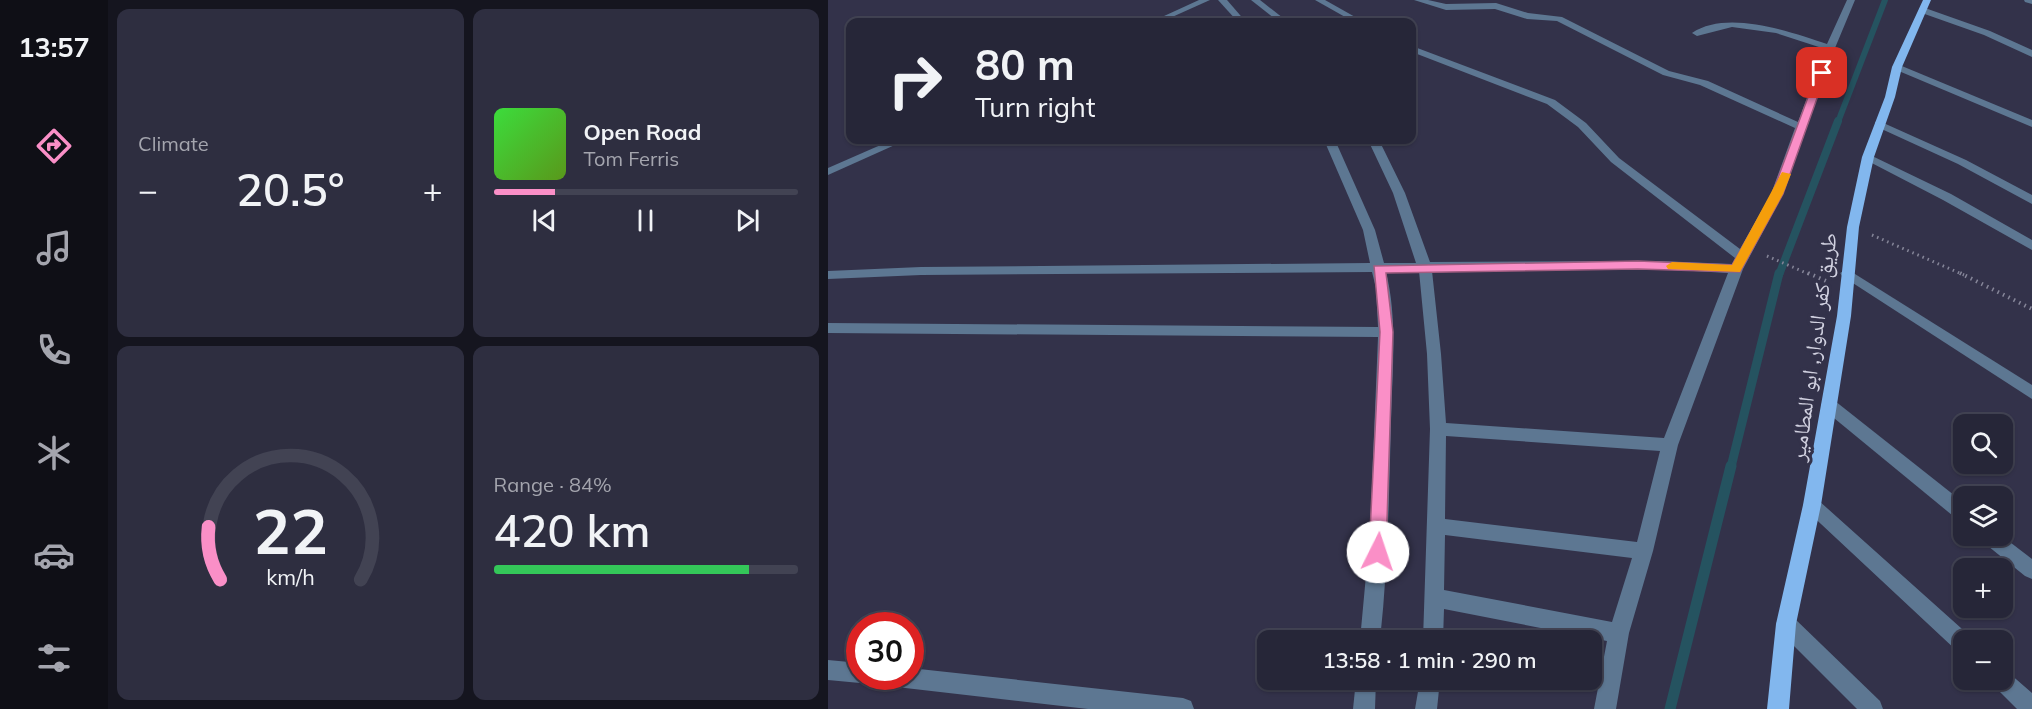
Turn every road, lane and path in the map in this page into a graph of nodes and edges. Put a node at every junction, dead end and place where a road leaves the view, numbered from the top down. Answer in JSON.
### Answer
{"nodes":[{"id":1,"x":1206,"y":0,"type":"edge"},
{"id":2,"x":1234,"y":0,"type":"edge"},
{"id":3,"x":1255,"y":0,"type":"edge"},
{"id":4,"x":1319,"y":0,"type":"edge"},
{"id":5,"x":1418,"y":0,"type":"edge"},
{"id":6,"x":1851,"y":0,"type":"edge"},
{"id":7,"x":1224,"y":2,"type":"edge"},
{"id":8,"x":1924,"y":5,"type":"edge"},
{"id":9,"x":1164,"y":18,"type":"edge"},
{"id":10,"x":1238,"y":18,"type":"edge"},
{"id":11,"x":1279,"y":18,"type":"edge"},
{"id":12,"x":1353,"y":18,"type":"edge"},
{"id":13,"x":1697,"y":33,"type":"dead end"},
{"id":14,"x":1830,"y":48,"type":"junction"},
{"id":15,"x":1416,"y":51,"type":"edge"},
{"id":16,"x":2032,"y":54,"type":"edge"},
{"id":17,"x":1897,"y":67,"type":"junction"},
{"id":18,"x":1879,"y":124,"type":"junction"},
{"id":19,"x":2032,"y":124,"type":"edge"},
{"id":20,"x":1801,"y":127,"type":"junction"},
{"id":21,"x":891,"y":144,"type":"edge"},
{"id":22,"x":1331,"y":144,"type":"edge"},
{"id":23,"x":1375,"y":144,"type":"edge"},
{"id":24,"x":1868,"y":157,"type":"junction"},
{"id":25,"x":828,"y":172,"type":"edge"},
{"id":26,"x":2032,"y":200,"type":"edge"},
{"id":27,"x":1853,"y":227,"type":"junction"},
{"id":28,"x":2032,"y":246,"type":"edge"},
{"id":29,"x":1764,"y":255,"type":"dead end"},
{"id":30,"x":1738,"y":262,"type":"junction"},
{"id":31,"x":1425,"y":268,"type":"junction"},
{"id":32,"x":1379,"y":269,"type":"junction"},
{"id":33,"x":1847,"y":273,"type":"junction"},
{"id":34,"x":828,"y":275,"type":"edge"},
{"id":35,"x":1816,"y":276,"type":"dead end"},
{"id":36,"x":2032,"y":309,"type":"edge"},
{"id":37,"x":828,"y":328,"type":"edge"},
{"id":38,"x":1386,"y":332,"type":"junction"},
{"id":39,"x":2032,"y":393,"type":"edge"},
{"id":40,"x":1829,"y":405,"type":"junction"},
{"id":41,"x":1438,"y":429,"type":"junction"},
{"id":42,"x":1670,"y":445,"type":"junction"},
{"id":43,"x":1812,"y":505,"type":"junction"},
{"id":44,"x":1953,"y":505,"type":"edge"},
{"id":45,"x":1434,"y":526,"type":"junction"},
{"id":46,"x":2002,"y":546,"type":"edge"},
{"id":47,"x":1644,"y":551,"type":"junction"},
{"id":48,"x":2032,"y":570,"type":"edge"},
{"id":49,"x":1436,"y":598,"type":"junction"},
{"id":50,"x":1786,"y":624,"type":"junction"},
{"id":51,"x":1371,"y":630,"type":"edge"},
{"id":52,"x":1434,"y":630,"type":"edge"},
{"id":53,"x":1619,"y":633,"type":"junction"},
{"id":54,"x":1953,"y":634,"type":"edge"},
{"id":55,"x":828,"y":670,"type":"edge"},
{"id":56,"x":846,"y":672,"type":"edge"},
{"id":57,"x":924,"y":680,"type":"edge"},
{"id":58,"x":1365,"y":690,"type":"edge"},
{"id":59,"x":1429,"y":690,"type":"edge"},
{"id":60,"x":2013,"y":690,"type":"edge"},
{"id":61,"x":2032,"y":708,"type":"edge"},
{"id":62,"x":1183,"y":709,"type":"edge"},
{"id":63,"x":1364,"y":709,"type":"edge"},
{"id":64,"x":1426,"y":709,"type":"edge"},
{"id":65,"x":1605,"y":709,"type":"edge"},
{"id":66,"x":1778,"y":709,"type":"edge"},
{"id":67,"x":1872,"y":709,"type":"edge"}],
"edges":[{"from":1,"to":9,"type":"street"},
{"from":2,"to":7,"type":"street"},
{"from":3,"to":11,"type":"street"},
{"from":4,"to":12,"type":"street"},
{"from":5,"to":20,"type":"street"},
{"from":6,"to":14,"type":"street"},
{"from":7,"to":10,"type":"street"},
{"from":8,"to":16,"type":"street"},
{"from":8,"to":17,"type":"main road","name":"طريق كفر الدوار, ابو المطامير"},
{"from":13,"to":14,"type":"street"},
{"from":14,"to":20,"type":"street"},
{"from":15,"to":30,"type":"street"},
{"from":17,"to":18,"type":"main road","name":"طريق كفر الدوار, ابو المطامير"},
{"from":17,"to":19,"type":"street"},
{"from":18,"to":24,"type":"main road","name":"طريق كفر الدوار, ابو المطامير"},
{"from":18,"to":26,"type":"street"},
{"from":20,"to":30,"type":"street"},
{"from":21,"to":25,"type":"street"},
{"from":22,"to":32,"type":"street"},
{"from":23,"to":31,"type":"street"},
{"from":24,"to":27,"type":"main road","name":"طريق كفر الدوار, ابو المطامير"},
{"from":24,"to":28,"type":"street"},
{"from":27,"to":33,"type":"main road","name":"طريق كفر الدوار, ابو المطامير"},
{"from":27,"to":36,"type":"path"},
{"from":29,"to":35,"type":"path"},
{"from":30,"to":31,"type":"street"},
{"from":30,"to":42,"type":"street"},
{"from":31,"to":32,"type":"street"},
{"from":31,"to":41,"type":"street"},
{"from":32,"to":34,"type":"street"},
{"from":32,"to":38,"type":"street"},
{"from":33,"to":39,"type":"street"},
{"from":33,"to":40,"type":"main road","name":"طريق كفر الدوار, ابو المطامير"},
{"from":37,"to":38,"type":"street"},
{"from":38,"to":51,"type":"street"},
{"from":40,"to":43,"type":"main road","name":"طريق كفر الدوار, ابو المطامير"},
{"from":40,"to":44,"type":"street"},
{"from":41,"to":42,"type":"street"},
{"from":41,"to":45,"type":"street"},
{"from":42,"to":47,"type":"street"},
{"from":43,"to":50,"type":"main road","name":"طريق كفر الدوار, ابو المطامير"},
{"from":43,"to":54,"type":"street"},
{"from":45,"to":47,"type":"street"},
{"from":45,"to":49,"type":"street"},
{"from":46,"to":48,"type":"street"},
{"from":47,"to":53,"type":"street"},
{"from":49,"to":52,"type":"street"},
{"from":49,"to":53,"type":"street"},
{"from":50,"to":66,"type":"main road","name":"طريق كفر الدوار, ابو المطامير"},
{"from":50,"to":67,"type":"street"},
{"from":53,"to":65,"type":"street"},
{"from":55,"to":56,"type":"street"},
{"from":57,"to":62,"type":"street"},
{"from":58,"to":63,"type":"street"},
{"from":59,"to":64,"type":"street"},
{"from":60,"to":61,"type":"street"}]}
